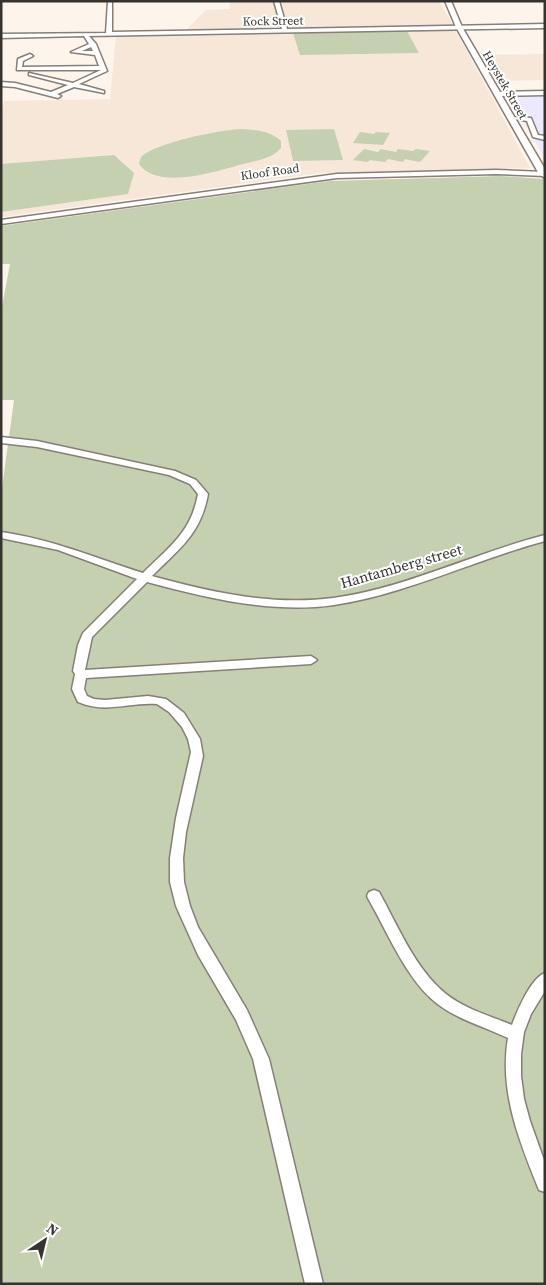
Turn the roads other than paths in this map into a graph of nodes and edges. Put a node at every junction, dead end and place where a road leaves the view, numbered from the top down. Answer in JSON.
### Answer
{"nodes":[{"id":1,"x":110,"y":1,"type":"edge"},
{"id":2,"x":114,"y":1,"type":"edge"},
{"id":3,"x":276,"y":1,"type":"edge"},
{"id":4,"x":447,"y":3,"type":"edge"},
{"id":5,"x":110,"y":14,"type":"junction"},
{"id":6,"x":545,"y":26,"type":"edge"},
{"id":7,"x":459,"y":27,"type":"junction"},
{"id":8,"x":285,"y":31,"type":"junction"},
{"id":9,"x":108,"y":34,"type":"junction"},
{"id":10,"x":86,"y":35,"type":"junction"},
{"id":11,"x":1,"y":36,"type":"edge"},
{"id":12,"x":93,"y":44,"type":"junction"},
{"id":13,"x":96,"y":53,"type":"junction"},
{"id":14,"x":30,"y":56,"type":"dead end"},
{"id":15,"x":103,"y":68,"type":"junction"},
{"id":16,"x":27,"y":73,"type":"dead end"},
{"id":17,"x":1,"y":84,"type":"edge"},
{"id":18,"x":74,"y":85,"type":"junction"},
{"id":19,"x":102,"y":92,"type":"dead end"},
{"id":20,"x":545,"y":93,"type":"edge"},
{"id":21,"x":52,"y":94,"type":"junction"},
{"id":22,"x":498,"y":94,"type":"junction"},
{"id":23,"x":63,"y":97,"type":"dead end"},
{"id":24,"x":511,"y":118,"type":"junction"},
{"id":25,"x":545,"y":138,"type":"edge"},
{"id":26,"x":544,"y":174,"type":"edge"},
{"id":27,"x":1,"y":222,"type":"edge"},
{"id":28,"x":1,"y":440,"type":"edge"},
{"id":29,"x":1,"y":535,"type":"edge"},
{"id":30,"x":545,"y":538,"type":"edge"},
{"id":31,"x":145,"y":578,"type":"junction"},
{"id":32,"x":311,"y":660,"type":"dead end"},
{"id":33,"x":81,"y":674,"type":"junction"},
{"id":34,"x":374,"y":896,"type":"dead end"},
{"id":35,"x":545,"y":979,"type":"edge"},
{"id":36,"x":516,"y":1034,"type":"junction"},
{"id":37,"x":545,"y":1184,"type":"edge"},
{"id":38,"x":314,"y":1284,"type":"edge"}],
"edges":[{"from":1,"to":5,"type":"street"},
{"from":2,"to":5,"type":"street"},
{"from":3,"to":8,"type":"street"},
{"from":4,"to":7,"type":"street","name":"Heystek Street"},
{"from":5,"to":9,"type":"street"},
{"from":6,"to":7,"type":"street","name":"Kock Street"},
{"from":7,"to":8,"type":"street","name":"Kock Street"},
{"from":7,"to":22,"type":"street","name":"Heystek Street"},
{"from":8,"to":9,"type":"street","name":"Kock Street"},
{"from":9,"to":10,"type":"street","name":"Kock Street"},
{"from":10,"to":11,"type":"street","name":"Kock Street"},
{"from":10,"to":12,"type":"street"},
{"from":12,"to":13,"type":"street"},
{"from":12,"to":13,"type":"street"},
{"from":13,"to":15,"type":"street"},
{"from":14,"to":15,"type":"street"},
{"from":15,"to":18,"type":"street"},
{"from":16,"to":18,"type":"street"},
{"from":17,"to":21,"type":"street"},
{"from":18,"to":19,"type":"street"},
{"from":18,"to":21,"type":"street"},
{"from":20,"to":22,"type":"street"},
{"from":21,"to":23,"type":"street"},
{"from":22,"to":24,"type":"street","name":"Heystek Street"},
{"from":24,"to":25,"type":"street"},
{"from":24,"to":26,"type":"street","name":"Heystek Street"},
{"from":26,"to":27,"type":"street","name":"Kloof Road"},
{"from":28,"to":31,"type":"street"},
{"from":29,"to":31,"type":"street","name":"Hantamberg street"},
{"from":30,"to":31,"type":"street","name":"Hantamberg street"},
{"from":31,"to":33,"type":"street"},
{"from":32,"to":33,"type":"street"},
{"from":33,"to":38,"type":"street"},
{"from":34,"to":36,"type":"street"},
{"from":35,"to":36,"type":"street"},
{"from":36,"to":37,"type":"street"}]}
